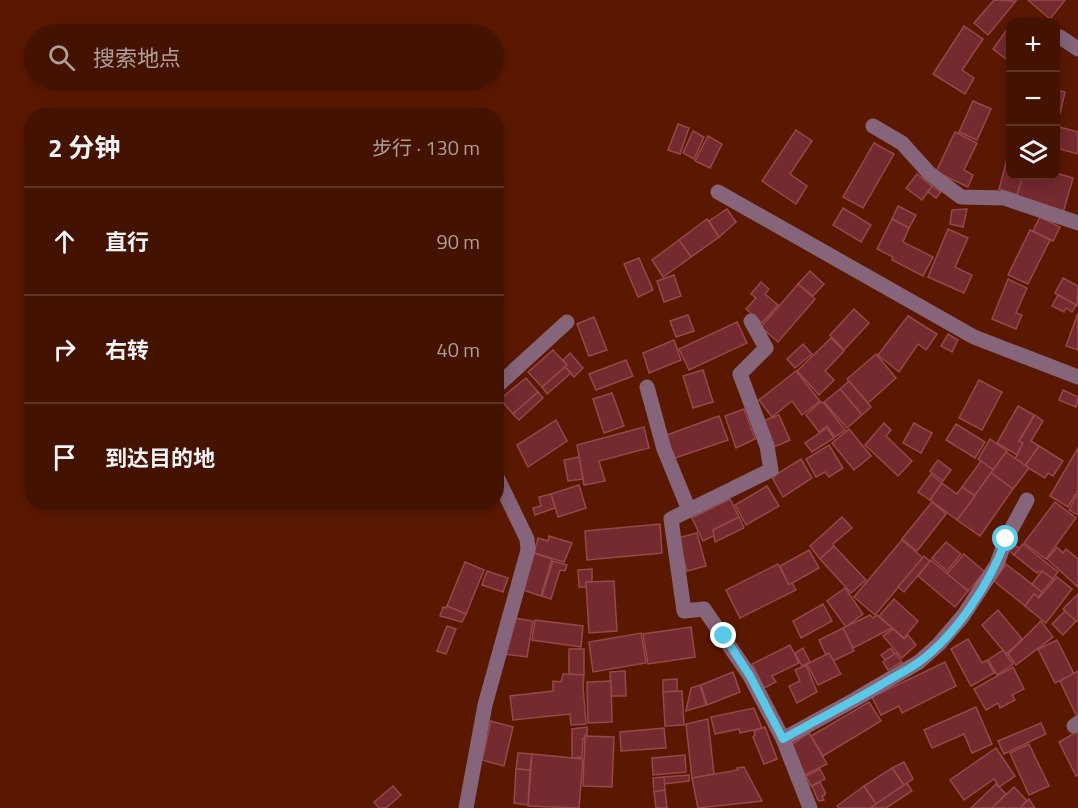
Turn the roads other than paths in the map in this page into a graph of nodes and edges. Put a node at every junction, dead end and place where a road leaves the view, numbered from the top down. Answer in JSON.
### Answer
{"nodes":[{"id":1,"x":1060,"y":37,"type":"dead end"},
{"id":2,"x":1078,"y":49,"type":"edge"},
{"id":3,"x":873,"y":126,"type":"dead end"},
{"id":4,"x":718,"y":192,"type":"dead end"},
{"id":5,"x":1078,"y":223,"type":"edge"},
{"id":6,"x":751,"y":321,"type":"dead end"},
{"id":7,"x":567,"y":322,"type":"dead end"},
{"id":8,"x":1078,"y":377,"type":"edge"},
{"id":9,"x":504,"y":380,"type":"edge"},
{"id":10,"x":647,"y":387,"type":"dead end"},
{"id":11,"x":504,"y":492,"type":"edge"},
{"id":12,"x":1027,"y":500,"type":"dead end"},
{"id":13,"x":689,"y":510,"type":"junction"},
{"id":14,"x":783,"y":739,"type":"junction"},
{"id":15,"x":466,"y":808,"type":"edge"},
{"id":16,"x":810,"y":808,"type":"edge"}],
"edges":[{"from":1,"to":2,"type":"lane"},
{"from":3,"to":5,"type":"lane"},
{"from":4,"to":8,"type":"lane"},
{"from":6,"to":13,"type":"lane"},
{"from":7,"to":9,"type":"lane"},
{"from":10,"to":13,"type":"lane"},
{"from":11,"to":15,"type":"lane"},
{"from":12,"to":14,"type":"lane"},
{"from":13,"to":14,"type":"lane"},
{"from":14,"to":16,"type":"lane"}]}
